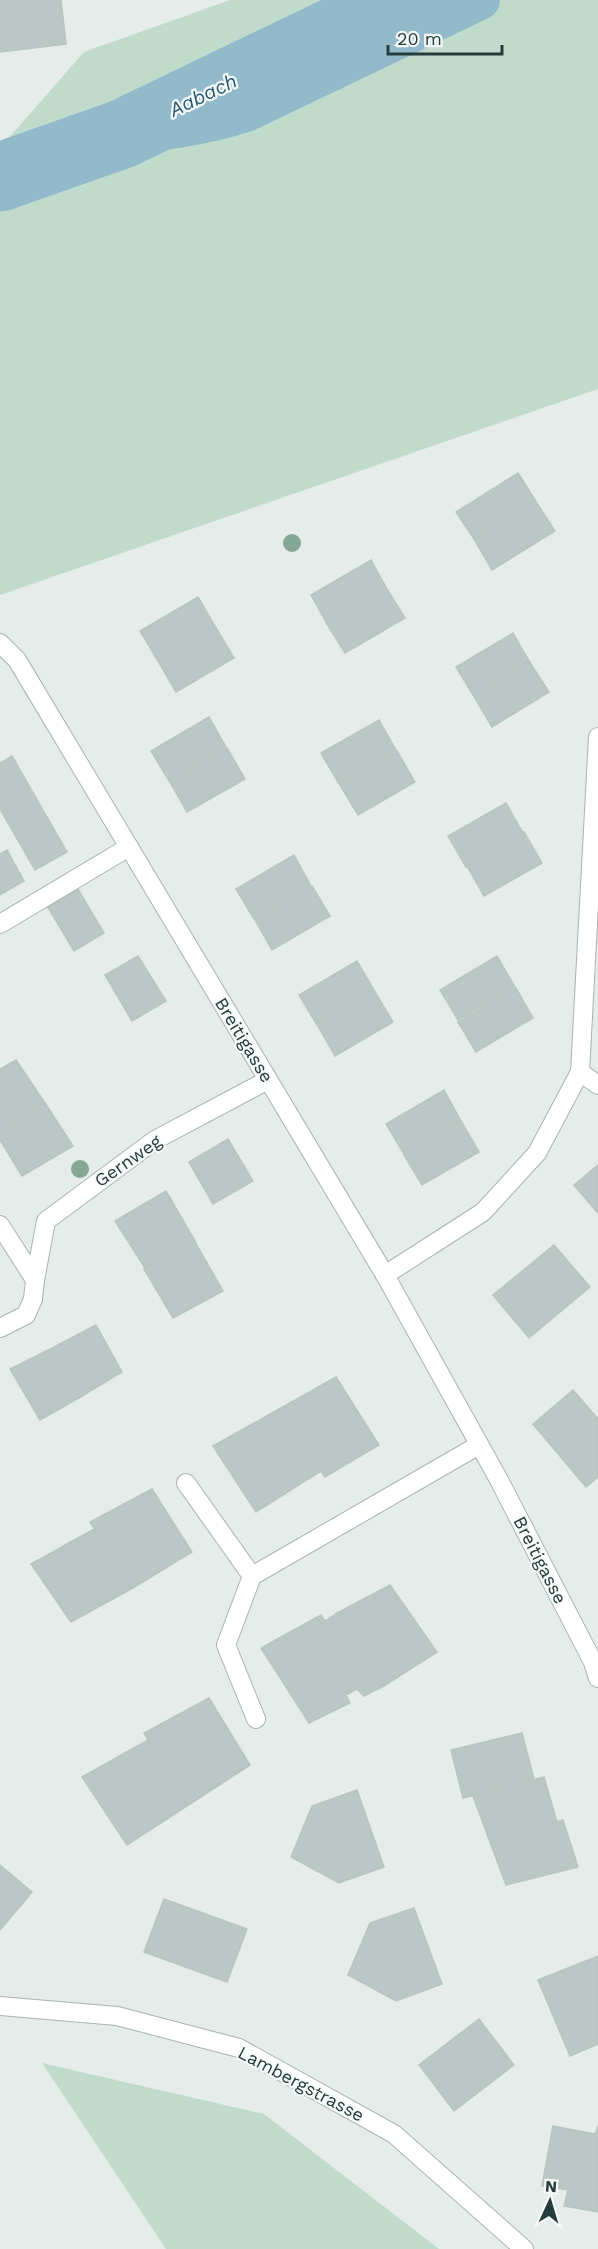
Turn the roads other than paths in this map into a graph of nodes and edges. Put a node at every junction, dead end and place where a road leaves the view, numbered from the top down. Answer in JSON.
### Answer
{"nodes":[{"id":1,"x":0,"y":643,"type":"edge"},
{"id":2,"x":598,"y":737,"type":"edge"},
{"id":3,"x":129,"y":847,"type":"junction"},
{"id":4,"x":0,"y":924,"type":"edge"},
{"id":5,"x":580,"y":1072,"type":"junction"},
{"id":6,"x":268,"y":1080,"type":"junction"},
{"id":7,"x":598,"y":1085,"type":"edge"},
{"id":8,"x":0,"y":1225,"type":"edge"},
{"id":9,"x":385,"y":1275,"type":"junction"},
{"id":10,"x":35,"y":1280,"type":"junction"},
{"id":11,"x":0,"y":1328,"type":"edge"},
{"id":12,"x":479,"y":1445,"type":"junction"},
{"id":13,"x":186,"y":1483,"type":"dead end"},
{"id":14,"x":252,"y":1576,"type":"junction"},
{"id":15,"x":596,"y":1667,"type":"edge"},
{"id":16,"x":256,"y":1719,"type":"dead end"},
{"id":17,"x":0,"y":2006,"type":"edge"},
{"id":18,"x":524,"y":2249,"type":"edge"}],
"edges":[{"from":1,"to":3,"type":"street","name":"Breitigasse"},
{"from":2,"to":5,"type":"street"},
{"from":3,"to":4,"type":"street"},
{"from":3,"to":6,"type":"street","name":"Breitigasse"},
{"from":5,"to":7,"type":"street"},
{"from":5,"to":9,"type":"street"},
{"from":6,"to":9,"type":"street","name":"Breitigasse"},
{"from":6,"to":10,"type":"street","name":"Gernweg"},
{"from":8,"to":10,"type":"street"},
{"from":9,"to":12,"type":"street","name":"Breitigasse"},
{"from":10,"to":11,"type":"street","name":"Gernweg"},
{"from":12,"to":14,"type":"street"},
{"from":12,"to":15,"type":"street","name":"Breitigasse"},
{"from":13,"to":14,"type":"street"},
{"from":14,"to":16,"type":"street"},
{"from":17,"to":18,"type":"street","name":"Lambergstrasse"}]}
